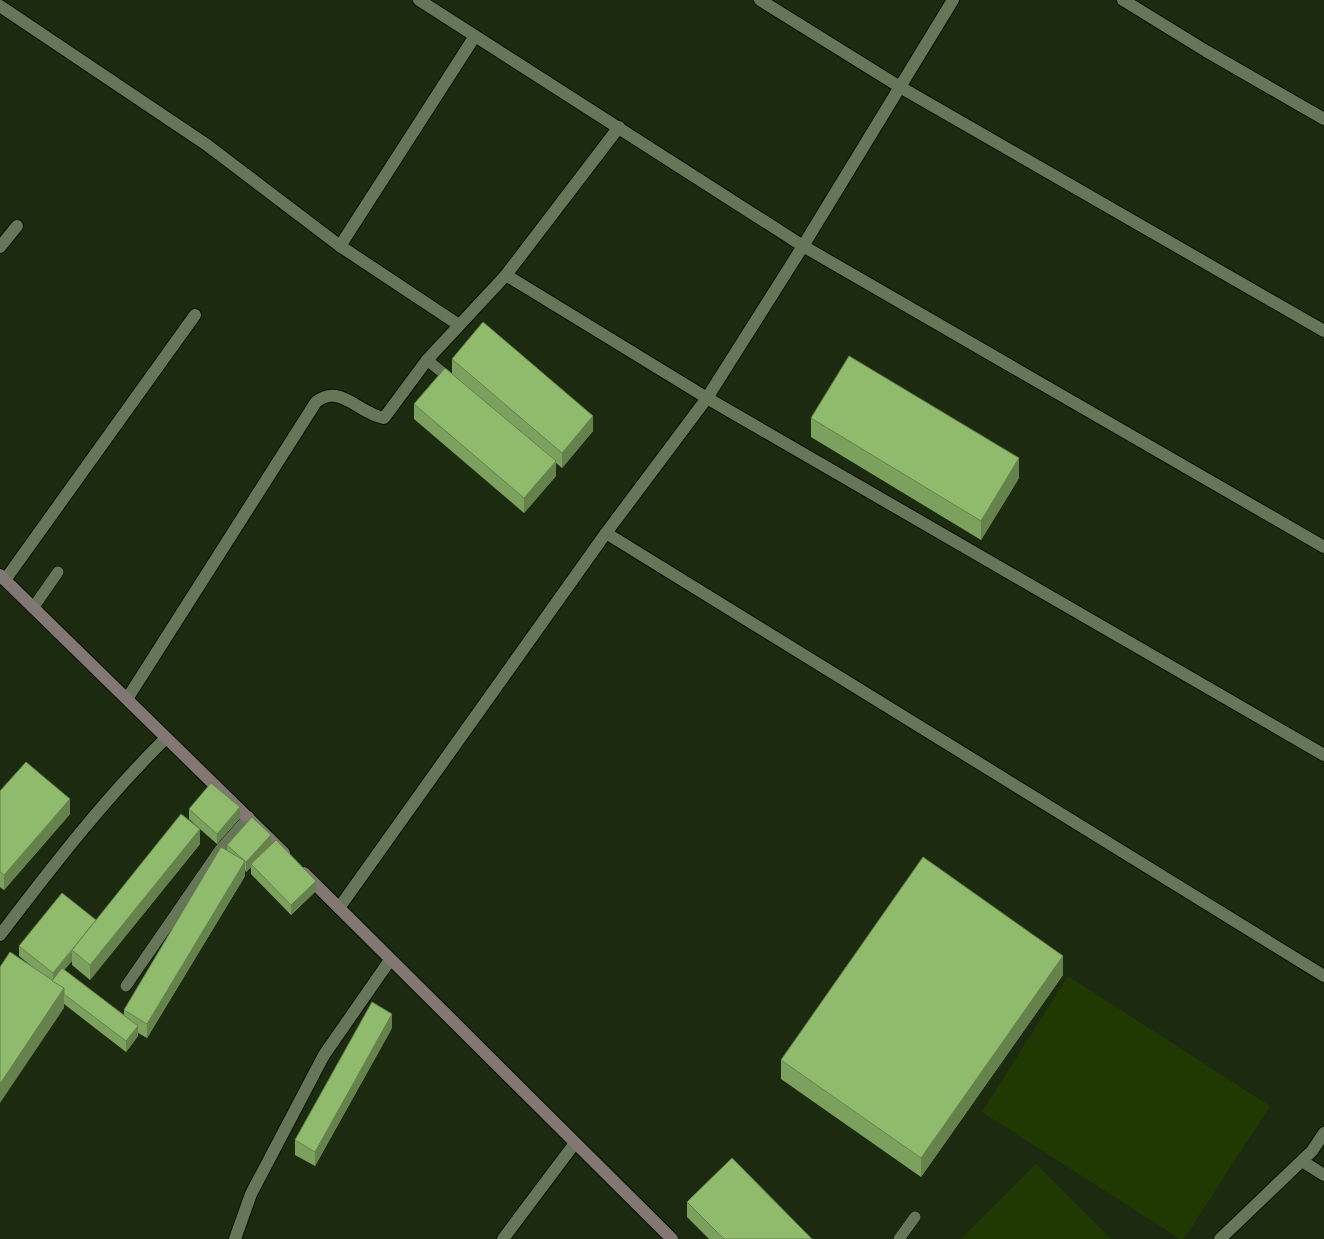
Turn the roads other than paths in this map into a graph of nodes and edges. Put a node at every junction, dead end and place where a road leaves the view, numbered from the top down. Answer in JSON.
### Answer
{"nodes":[{"id":1,"x":419,"y":0,"type":"edge"},
{"id":2,"x":760,"y":0,"type":"edge"},
{"id":3,"x":953,"y":0,"type":"edge"},
{"id":4,"x":1123,"y":0,"type":"edge"},
{"id":5,"x":0,"y":6,"type":"edge"},
{"id":6,"x":475,"y":36,"type":"junction"},
{"id":7,"x":900,"y":87,"type":"junction"},
{"id":8,"x":1324,"y":119,"type":"edge"},
{"id":9,"x":619,"y":127,"type":"junction"},
{"id":10,"x":17,"y":226,"type":"dead end"},
{"id":11,"x":340,"y":246,"type":"junction"},
{"id":12,"x":803,"y":246,"type":"junction"},
{"id":13,"x":0,"y":247,"type":"edge"},
{"id":14,"x":506,"y":275,"type":"junction"},
{"id":15,"x":195,"y":315,"type":"dead end"},
{"id":16,"x":459,"y":325,"type":"junction"},
{"id":17,"x":1324,"y":331,"type":"edge"},
{"id":18,"x":427,"y":360,"type":"junction"},
{"id":19,"x":464,"y":390,"type":"edge"},
{"id":20,"x":707,"y":398,"type":"junction"},
{"id":21,"x":606,"y":533,"type":"junction"},
{"id":22,"x":1324,"y":547,"type":"edge"},
{"id":23,"x":58,"y":572,"type":"dead end"},
{"id":24,"x":2,"y":578,"type":"edge"},
{"id":25,"x":32,"y":608,"type":"junction"},
{"id":26,"x":126,"y":699,"type":"junction"},
{"id":27,"x":166,"y":738,"type":"junction"},
{"id":28,"x":1324,"y":755,"type":"edge"},
{"id":29,"x":249,"y":817,"type":"junction"},
{"id":30,"x":338,"y":908,"type":"junction"},
{"id":31,"x":0,"y":935,"type":"edge"},
{"id":32,"x":390,"y":960,"type":"junction"},
{"id":33,"x":1324,"y":976,"type":"edge"},
{"id":34,"x":126,"y":986,"type":"dead end"},
{"id":35,"x":1324,"y":1133,"type":"edge"},
{"id":36,"x":575,"y":1143,"type":"junction"},
{"id":37,"x":1302,"y":1161,"type":"junction"},
{"id":38,"x":1324,"y":1176,"type":"edge"},
{"id":39,"x":915,"y":1217,"type":"dead end"},
{"id":40,"x":235,"y":1239,"type":"edge"},
{"id":41,"x":504,"y":1239,"type":"edge"},
{"id":42,"x":672,"y":1239,"type":"edge"},
{"id":43,"x":899,"y":1239,"type":"edge"},
{"id":44,"x":1220,"y":1239,"type":"edge"}],
"edges":[{"from":1,"to":6,"type":"street"},
{"from":2,"to":7,"type":"street"},
{"from":3,"to":7,"type":"street"},
{"from":4,"to":8,"type":"street"},
{"from":5,"to":11,"type":"street"},
{"from":6,"to":9,"type":"street"},
{"from":6,"to":11,"type":"street"},
{"from":7,"to":12,"type":"street"},
{"from":7,"to":17,"type":"street"},
{"from":9,"to":12,"type":"street"},
{"from":9,"to":14,"type":"street"},
{"from":10,"to":13,"type":"street"},
{"from":11,"to":16,"type":"street"},
{"from":12,"to":20,"type":"street"},
{"from":12,"to":22,"type":"street"},
{"from":14,"to":16,"type":"street"},
{"from":14,"to":20,"type":"street"},
{"from":15,"to":24,"type":"street"},
{"from":16,"to":18,"type":"street"},
{"from":18,"to":19,"type":"lane"},
{"from":18,"to":26,"type":"street"},
{"from":20,"to":21,"type":"street"},
{"from":20,"to":28,"type":"street"},
{"from":21,"to":30,"type":"street"},
{"from":21,"to":33,"type":"street"},
{"from":23,"to":25,"type":"lane"},
{"from":24,"to":25,"type":"street"},
{"from":25,"to":26,"type":"street"},
{"from":26,"to":27,"type":"street"},
{"from":27,"to":29,"type":"street"},
{"from":27,"to":31,"type":"street"},
{"from":29,"to":30,"type":"street"},
{"from":29,"to":34,"type":"lane"},
{"from":30,"to":32,"type":"street"},
{"from":32,"to":36,"type":"street"},
{"from":32,"to":40,"type":"street"},
{"from":35,"to":37,"type":"street"},
{"from":36,"to":41,"type":"street"},
{"from":36,"to":42,"type":"street"},
{"from":37,"to":38,"type":"street"},
{"from":37,"to":44,"type":"street"},
{"from":39,"to":43,"type":"lane"}]}
